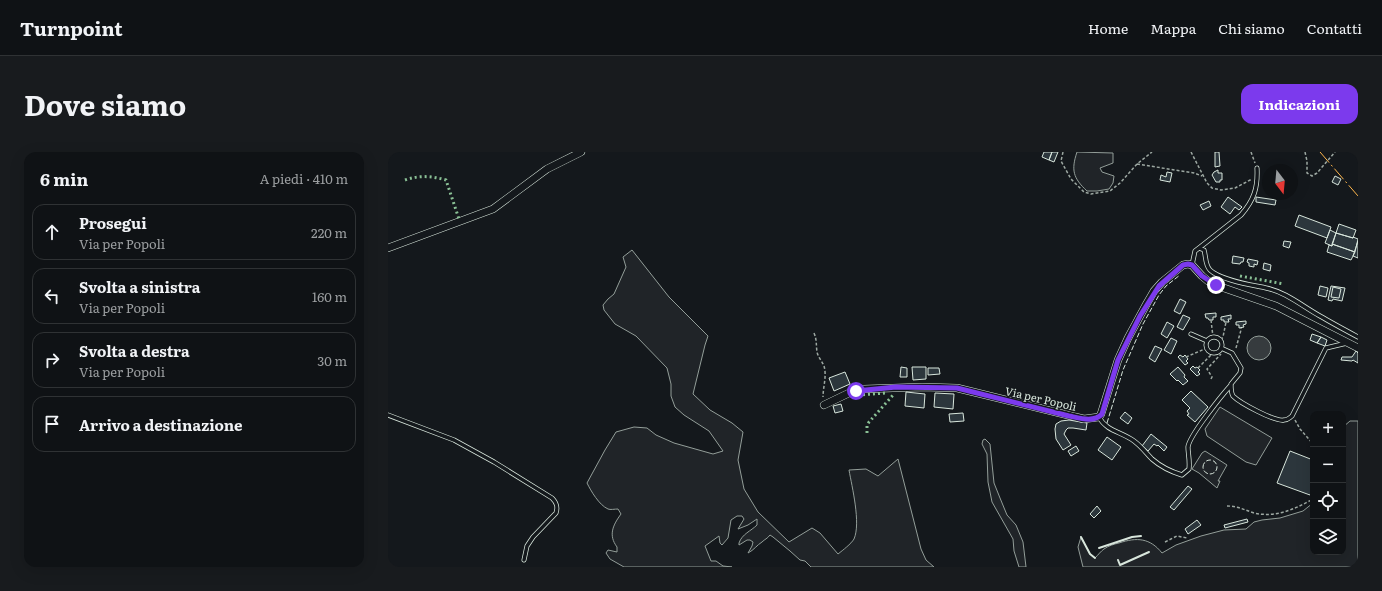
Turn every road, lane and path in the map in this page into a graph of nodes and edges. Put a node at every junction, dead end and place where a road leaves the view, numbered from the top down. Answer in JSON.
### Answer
{"nodes":[{"id":1,"x":581,"y":152,"type":"edge"},
{"id":2,"x":1063,"y":152,"type":"edge"},
{"id":3,"x":1152,"y":152,"type":"edge"},
{"id":4,"x":1191,"y":152,"type":"edge"},
{"id":5,"x":1252,"y":152,"type":"edge"},
{"id":6,"x":1305,"y":152,"type":"edge"},
{"id":7,"x":1335,"y":152,"type":"edge"},
{"id":8,"x":1137,"y":164,"type":"junction"},
{"id":9,"x":1257,"y":168,"type":"junction"},
{"id":10,"x":1203,"y":177,"type":"junction"},
{"id":11,"x":388,"y":248,"type":"edge"},
{"id":12,"x":1199,"y":248,"type":"junction"},
{"id":13,"x":1192,"y":265,"type":"junction"},
{"id":14,"x":1211,"y":320,"type":"dead end"},
{"id":15,"x":1226,"y":322,"type":"dead end"},
{"id":16,"x":1241,"y":328,"type":"dead end"},
{"id":17,"x":814,"y":333,"type":"dead end"},
{"id":18,"x":1191,"y":334,"type":"dead end"},
{"id":19,"x":1213,"y":337,"type":"junction"},
{"id":20,"x":1358,"y":337,"type":"edge"},
{"id":21,"x":1220,"y":340,"type":"junction"},
{"id":22,"x":1207,"y":341,"type":"junction"},
{"id":23,"x":1349,"y":343,"type":"junction"},
{"id":24,"x":1207,"y":348,"type":"junction"},
{"id":25,"x":1358,"y":348,"type":"edge"},
{"id":26,"x":1222,"y":349,"type":"junction"},
{"id":27,"x":1213,"y":352,"type":"junction"},
{"id":28,"x":1233,"y":356,"type":"junction"},
{"id":29,"x":1186,"y":357,"type":"dead end"},
{"id":30,"x":1198,"y":368,"type":"dead end"},
{"id":31,"x":1212,"y":379,"type":"dead end"},
{"id":32,"x":1231,"y":384,"type":"junction"},
{"id":33,"x":824,"y":405,"type":"joint"},
{"id":34,"x":388,"y":415,"type":"edge"},
{"id":35,"x":1292,"y":416,"type":"junction"},
{"id":36,"x":1098,"y":417,"type":"junction"},
{"id":37,"x":1310,"y":441,"type":"edge"},
{"id":38,"x":1310,"y":501,"type":"edge"},
{"id":39,"x":1227,"y":506,"type":"dead end"},
{"id":40,"x":1187,"y":538,"type":"dead end"},
{"id":41,"x":1165,"y":542,"type":"dead end"},
{"id":42,"x":524,"y":560,"type":"dead end"}],
"edges":[{"from":1,"to":11,"type":"street"},
{"from":2,"to":8,"type":"path"},
{"from":3,"to":8,"type":"path"},
{"from":4,"to":10,"type":"path"},
{"from":5,"to":9,"type":"path"},
{"from":6,"to":7,"type":"path"},
{"from":8,"to":10,"type":"path"},
{"from":9,"to":10,"type":"path"},
{"from":9,"to":12,"type":"lane"},
{"from":12,"to":13,"type":"lane"},
{"from":12,"to":20,"type":"lane"},
{"from":13,"to":23,"type":"street"},
{"from":13,"to":36,"type":"street"},
{"from":14,"to":19,"type":"path"},
{"from":15,"to":21,"type":"path"},
{"from":16,"to":28,"type":"path"},
{"from":17,"to":33,"type":"path"},
{"from":18,"to":22,"type":"lane"},
{"from":19,"to":21,"type":"lane"},
{"from":19,"to":22,"type":"lane"},
{"from":21,"to":26,"type":"lane"},
{"from":22,"to":24,"type":"lane"},
{"from":23,"to":25,"type":"street"},
{"from":23,"to":35,"type":"lane"},
{"from":24,"to":27,"type":"lane"},
{"from":24,"to":29,"type":"path"},
{"from":26,"to":27,"type":"lane"},
{"from":26,"to":28,"type":"lane"},
{"from":26,"to":31,"type":"path"},
{"from":27,"to":30,"type":"path"},
{"from":28,"to":32,"type":"lane"},
{"from":32,"to":35,"type":"lane"},
{"from":32,"to":36,"type":"lane"},
{"from":33,"to":36,"type":"street","name":"Via per Popoli"},
{"from":34,"to":42,"type":"lane"},
{"from":35,"to":37,"type":"path"},
{"from":38,"to":39,"type":"path"},
{"from":40,"to":41,"type":"path"}]}
